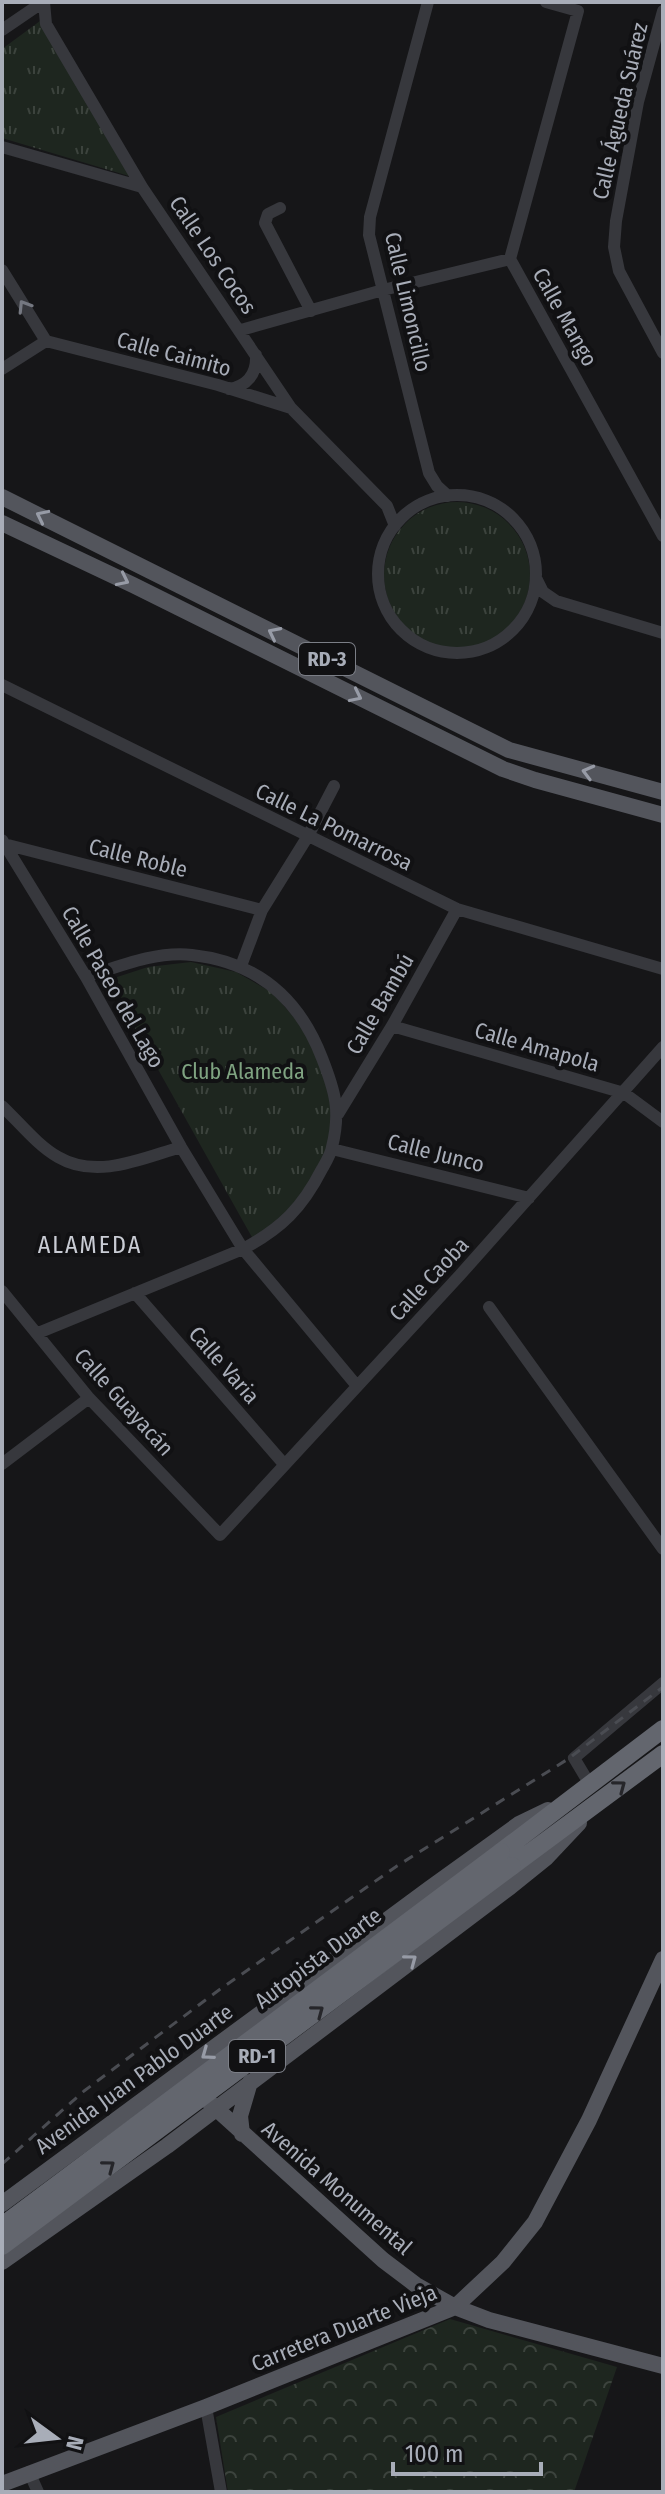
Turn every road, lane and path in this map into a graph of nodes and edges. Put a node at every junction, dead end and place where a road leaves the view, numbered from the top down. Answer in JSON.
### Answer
{"nodes":[{"id":1,"x":44,"y":2,"type":"edge"},
{"id":2,"x":428,"y":2,"type":"edge"},
{"id":3,"x":546,"y":2,"type":"edge"},
{"id":4,"x":663,"y":11,"type":"edge"},
{"id":5,"x":2,"y":30,"type":"edge"},
{"id":6,"x":2,"y":147,"type":"edge"},
{"id":7,"x":142,"y":187,"type":"junction"},
{"id":8,"x":280,"y":208,"type":"dead end"},
{"id":9,"x":510,"y":259,"type":"junction"},
{"id":10,"x":2,"y":270,"type":"edge"},
{"id":11,"x":383,"y":290,"type":"junction"},
{"id":12,"x":311,"y":311,"type":"junction"},
{"id":13,"x":241,"y":330,"type":"junction"},
{"id":14,"x":46,"y":341,"type":"junction"},
{"id":15,"x":663,"y":353,"type":"edge"},
{"id":16,"x":256,"y":354,"type":"junction"},
{"id":17,"x":2,"y":369,"type":"edge"},
{"id":18,"x":229,"y":389,"type":"junction"},
{"id":19,"x":291,"y":408,"type":"junction"},
{"id":20,"x":429,"y":473,"type":"junction"},
{"id":21,"x":448,"y":496,"type":"junction"},
{"id":22,"x":2,"y":497,"type":"edge"},
{"id":23,"x":425,"y":502,"type":"junction"},
{"id":24,"x":387,"y":506,"type":"junction"},
{"id":25,"x":409,"y":512,"type":"junction"},
{"id":26,"x":2,"y":523,"type":"edge"},
{"id":27,"x":395,"y":526,"type":"junction"},
{"id":28,"x":663,"y":536,"type":"edge"},
{"id":29,"x":536,"y":578,"type":"junction"},
{"id":30,"x":556,"y":601,"type":"junction"},
{"id":31,"x":527,"y":613,"type":"junction"},
{"id":32,"x":663,"y":633,"type":"edge"},
{"id":33,"x":2,"y":685,"type":"edge"},
{"id":34,"x":334,"y":786,"type":"dead end"},
{"id":35,"x":663,"y":792,"type":"edge"},
{"id":36,"x":663,"y":815,"type":"edge"},
{"id":37,"x":308,"y":836,"type":"junction"},
{"id":38,"x":3,"y":843,"type":"edge"},
{"id":39,"x":457,"y":909,"type":"junction"},
{"id":40,"x":262,"y":910,"type":"junction"},
{"id":41,"x":241,"y":966,"type":"junction"},
{"id":42,"x":663,"y":969,"type":"edge"},
{"id":43,"x":86,"y":977,"type":"junction"},
{"id":44,"x":392,"y":1026,"type":"junction"},
{"id":45,"x":663,"y":1047,"type":"edge"},
{"id":46,"x":624,"y":1093,"type":"junction"},
{"id":47,"x":2,"y":1106,"type":"edge"},
{"id":48,"x":336,"y":1117,"type":"junction"},
{"id":49,"x":663,"y":1122,"type":"edge"},
{"id":50,"x":181,"y":1147,"type":"junction"},
{"id":51,"x":332,"y":1149,"type":"junction"},
{"id":52,"x":529,"y":1198,"type":"junction"},
{"id":53,"x":243,"y":1249,"type":"junction"},
{"id":54,"x":2,"y":1291,"type":"edge"},
{"id":55,"x":135,"y":1293,"type":"junction"},
{"id":56,"x":489,"y":1307,"type":"dead end"},
{"id":57,"x":38,"y":1333,"type":"junction"},
{"id":58,"x":357,"y":1386,"type":"junction"},
{"id":59,"x":89,"y":1398,"type":"junction"},
{"id":60,"x":283,"y":1463,"type":"junction"},
{"id":61,"x":2,"y":1464,"type":"edge"},
{"id":62,"x":220,"y":1535,"type":"joint"},
{"id":63,"x":663,"y":1549,"type":"edge"},
{"id":64,"x":663,"y":1683,"type":"edge"},
{"id":65,"x":663,"y":1729,"type":"edge"},
{"id":66,"x":663,"y":1754,"type":"edge"},
{"id":67,"x":589,"y":1783,"type":"junction"},
{"id":68,"x":568,"y":1800,"type":"junction"},
{"id":69,"x":595,"y":1805,"type":"junction"},
{"id":70,"x":507,"y":1859,"type":"junction"},
{"id":71,"x":663,"y":1959,"type":"edge"},
{"id":72,"x":180,"y":2074,"type":"junction"},
{"id":73,"x":250,"y":2082,"type":"junction"},
{"id":74,"x":215,"y":2108,"type":"junction"},
{"id":75,"x":191,"y":2127,"type":"junction"},
{"id":76,"x":241,"y":2133,"type":"junction"},
{"id":77,"x":2,"y":2204,"type":"edge"},
{"id":78,"x":2,"y":2226,"type":"edge"},
{"id":79,"x":2,"y":2246,"type":"edge"},
{"id":80,"x":2,"y":2262,"type":"edge"},
{"id":81,"x":455,"y":2307,"type":"junction"},
{"id":82,"x":663,"y":2366,"type":"edge"},
{"id":83,"x":206,"y":2407,"type":"junction"},
{"id":84,"x":29,"y":2472,"type":"junction"},
{"id":85,"x":2,"y":2484,"type":"edge"},
{"id":86,"x":38,"y":2492,"type":"edge"},
{"id":87,"x":221,"y":2492,"type":"edge"}],
"edges":[{"from":1,"to":5,"type":"street"},
{"from":1,"to":7,"type":"street","name":"Calle Los Cocos"},
{"from":2,"to":11,"type":"street","name":"Calle Limoncillo"},
{"from":3,"to":9,"type":"street","name":"Calle Mango"},
{"from":4,"to":15,"type":"street","name":"Calle Águeda Suárez"},
{"from":6,"to":7,"type":"street"},
{"from":7,"to":13,"type":"street","name":"Calle Los Cocos"},
{"from":8,"to":12,"type":"street"},
{"from":9,"to":11,"type":"street"},
{"from":9,"to":28,"type":"street","name":"Calle Mango"},
{"from":14,"to":10,"type":"street","one_way":true},
{"from":11,"to":12,"type":"street"},
{"from":11,"to":20,"type":"street","name":"Calle Limoncillo"},
{"from":12,"to":13,"type":"street"},
{"from":13,"to":16,"type":"street","name":"Calle Los Cocos"},
{"from":14,"to":17,"type":"street"},
{"from":14,"to":18,"type":"street","name":"Calle Caimito"},
{"from":16,"to":18,"type":"street"},
{"from":16,"to":19,"type":"street","name":"Calle Los Cocos"},
{"from":18,"to":19,"type":"street","name":"Calle Caimito"},
{"from":19,"to":24,"type":"street","name":"Calle Los Cocos"},
{"from":20,"to":21,"type":"street","name":"Calle Limoncillo"},
{"from":20,"to":23,"type":"street","name":"Calle Limoncillo"},
{"from":21,"to":23,"type":"street"},
{"from":21,"to":29,"type":"street"},
{"from":35,"to":22,"type":"main road","number":"RD-3","one_way":true},
{"from":23,"to":25,"type":"street"},
{"from":24,"to":25,"type":"street"},
{"from":24,"to":27,"type":"street","name":"Calle Los Cocos"},
{"from":25,"to":27,"type":"street"},
{"from":26,"to":36,"type":"main road","number":"RD-3","one_way":true},
{"from":27,"to":31,"type":"street"},
{"from":29,"to":30,"type":"street"},
{"from":29,"to":31,"type":"street"},
{"from":30,"to":31,"type":"street"},
{"from":30,"to":32,"type":"street"},
{"from":33,"to":37,"type":"street","name":"Calle La Pomarrosa"},
{"from":34,"to":37,"type":"street"},
{"from":37,"to":39,"type":"street","name":"Calle La Pomarrosa"},
{"from":37,"to":40,"type":"street"},
{"from":38,"to":40,"type":"street","name":"Calle Roble"},
{"from":38,"to":43,"type":"street","name":"Calle Paseo del Lago"},
{"from":39,"to":42,"type":"street","name":"Calle La Pomarrosa"},
{"from":39,"to":44,"type":"street","name":"Calle Bambú"},
{"from":40,"to":41,"type":"street"},
{"from":41,"to":43,"type":"street"},
{"from":41,"to":48,"type":"street"},
{"from":43,"to":50,"type":"street","name":"Calle Paseo del Lago"},
{"from":44,"to":46,"type":"street","name":"Calle Amapola"},
{"from":44,"to":48,"type":"street","name":"Calle Bambú"},
{"from":45,"to":46,"type":"street","name":"Calle Caoba"},
{"from":46,"to":49,"type":"street","name":"Calle Amapola"},
{"from":46,"to":52,"type":"street","name":"Calle Caoba"},
{"from":47,"to":50,"type":"street"},
{"from":48,"to":51,"type":"street"},
{"from":50,"to":53,"type":"street","name":"Calle Paseo del Lago"},
{"from":51,"to":52,"type":"street","name":"Calle Junco"},
{"from":51,"to":53,"type":"street"},
{"from":52,"to":58,"type":"street","name":"Calle Caoba"},
{"from":53,"to":55,"type":"street"},
{"from":53,"to":58,"type":"street","name":"Calle Paseo del Lago"},
{"from":54,"to":57,"type":"street","name":"Calle Guayacán"},
{"from":55,"to":57,"type":"street"},
{"from":55,"to":60,"type":"street","name":"Calle Varia"},
{"from":56,"to":63,"type":"street"},
{"from":57,"to":59,"type":"street","name":"Calle Guayacán"},
{"from":58,"to":60,"type":"street","name":"Calle Caoba"},
{"from":59,"to":61,"type":"street"},
{"from":59,"to":62,"type":"street","name":"Calle Guayacán"},
{"from":60,"to":62,"type":"street","name":"Calle Caoba"},
{"from":64,"to":67,"type":"street"},
{"from":65,"to":67,"type":"highway","name":"Autopista Duarte","number":"RD-1"},
{"from":69,"to":66,"type":"highway","name":"Autopista Duarte","number":"RD-1","one_way":true},
{"from":67,"to":68,"type":"highway","name":"Autopista Duarte","number":"RD-1"},
{"from":68,"to":70,"type":"highway","name":"Autopista Duarte","number":"RD-1"},
{"from":68,"to":72,"type":"main road","name":"Avenida Juan Pablo Duarte","one_way":true},
{"from":69,"to":70,"type":"highway","name":"Autopista Duarte","number":"RD-1"},
{"from":73,"to":69,"type":"main road","name":"Autopista Duarte","one_way":true},
{"from":70,"to":78,"type":"highway","name":"Autopista Duarte","number":"RD-1","bridge":true},
{"from":79,"to":70,"type":"highway","name":"Autopista Duarte","number":"RD-1","one_way":true,"bridge":true},
{"from":71,"to":81,"type":"main road","name":"Carretera Duarte Vieja"},
{"from":72,"to":74,"type":"main road","name":"Avenida Monumental"},
{"from":72,"to":77,"type":"main road","name":"Avenida Juan Pablo Duarte"},
{"from":73,"to":74,"type":"main road","name":"Autopista Duarte"},
{"from":73,"to":76,"type":"main road"},
{"from":74,"to":75,"type":"main road","name":"Autopista Duarte"},
{"from":74,"to":76,"type":"main road","name":"Avenida Monumental"},
{"from":75,"to":76,"type":"main road"},
{"from":75,"to":80,"type":"main road","name":"Autopista Duarte"},
{"from":76,"to":81,"type":"main road","name":"Avenida Monumental"},
{"from":81,"to":82,"type":"main road","name":"Avenida Monumental"},
{"from":81,"to":83,"type":"main road","name":"Carretera Duarte Vieja"},
{"from":83,"to":84,"type":"main road","name":"Carretera Duarte Vieja"},
{"from":83,"to":87,"type":"street"},
{"from":84,"to":85,"type":"main road","name":"Carretera Duarte Vieja"},
{"from":84,"to":86,"type":"street"}]}
